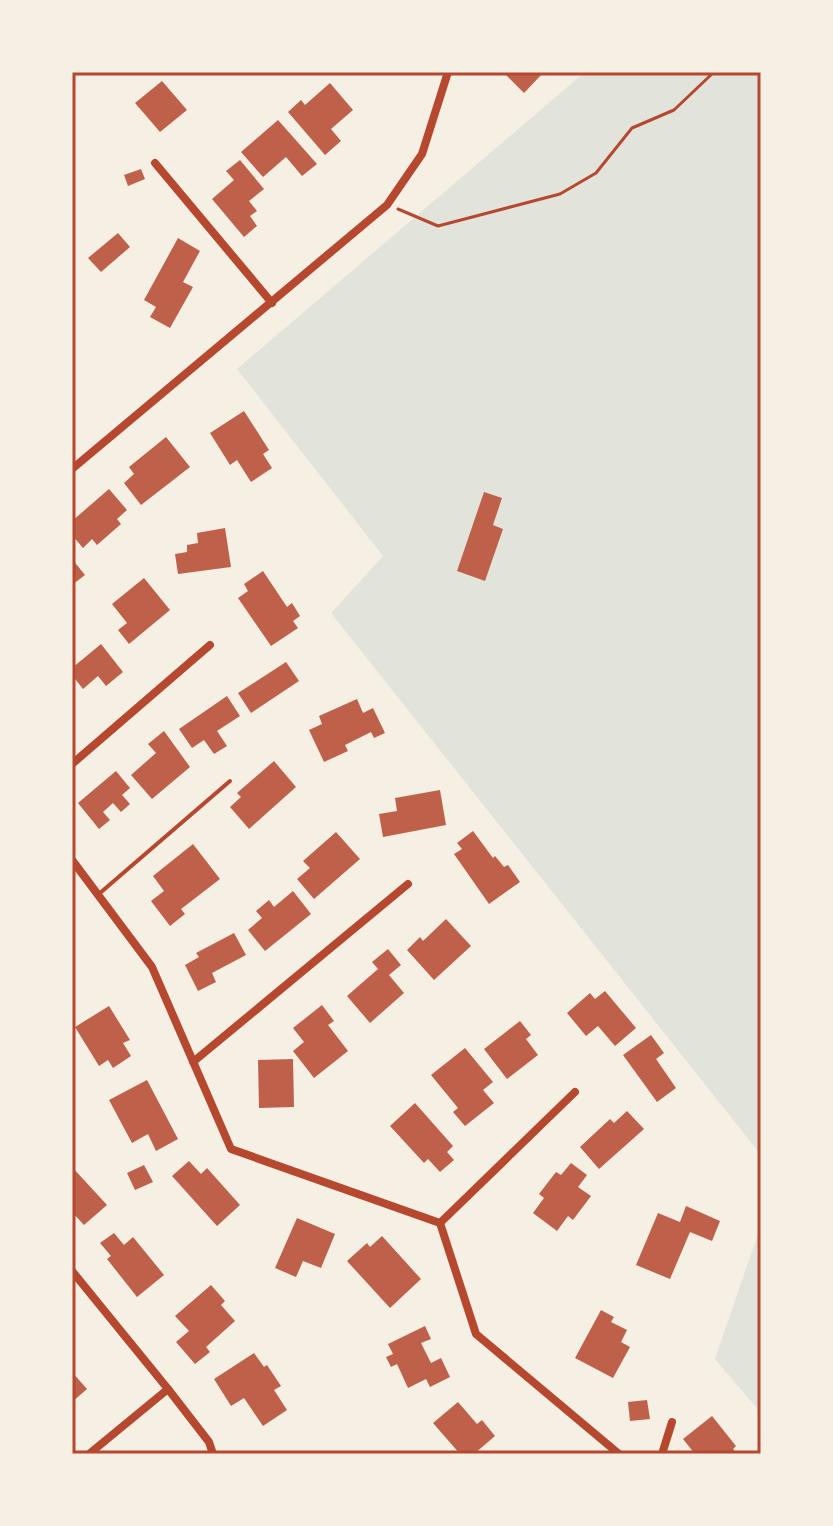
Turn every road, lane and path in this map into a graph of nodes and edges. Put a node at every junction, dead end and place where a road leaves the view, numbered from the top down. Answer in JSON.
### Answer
{"nodes":[{"id":1,"x":448,"y":72,"type":"edge"},
{"id":2,"x":714,"y":72,"type":"edge"},
{"id":3,"x":155,"y":163,"type":"dead end"},
{"id":4,"x":387,"y":205,"type":"junction"},
{"id":5,"x":272,"y":303,"type":"junction"},
{"id":6,"x":72,"y":469,"type":"edge"},
{"id":7,"x":210,"y":645,"type":"dead end"},
{"id":8,"x":72,"y":764,"type":"edge"},
{"id":9,"x":230,"y":781,"type":"dead end"},
{"id":10,"x":72,"y":860,"type":"edge"},
{"id":11,"x":408,"y":884,"type":"dead end"},
{"id":12,"x":98,"y":895,"type":"junction"},
{"id":13,"x":193,"y":1062,"type":"junction"},
{"id":14,"x":575,"y":1092,"type":"dead end"},
{"id":15,"x":440,"y":1223,"type":"junction"},
{"id":16,"x":72,"y":1271,"type":"edge"},
{"id":17,"x":168,"y":1389,"type":"junction"},
{"id":18,"x":672,"y":1422,"type":"dead end"},
{"id":19,"x":89,"y":1454,"type":"edge"},
{"id":20,"x":213,"y":1454,"type":"edge"},
{"id":21,"x":619,"y":1454,"type":"edge"},
{"id":22,"x":662,"y":1454,"type":"edge"}],
"edges":[{"from":1,"to":4,"type":"street"},
{"from":2,"to":4,"type":"path"},
{"from":3,"to":5,"type":"street"},
{"from":4,"to":5,"type":"street"},
{"from":5,"to":6,"type":"street"},
{"from":7,"to":8,"type":"street"},
{"from":9,"to":12,"type":"lane"},
{"from":10,"to":12,"type":"street"},
{"from":11,"to":13,"type":"street"},
{"from":12,"to":13,"type":"street"},
{"from":13,"to":15,"type":"street"},
{"from":14,"to":15,"type":"street"},
{"from":15,"to":21,"type":"street"},
{"from":16,"to":17,"type":"street"},
{"from":17,"to":19,"type":"street"},
{"from":17,"to":20,"type":"street"},
{"from":18,"to":22,"type":"street"}]}
